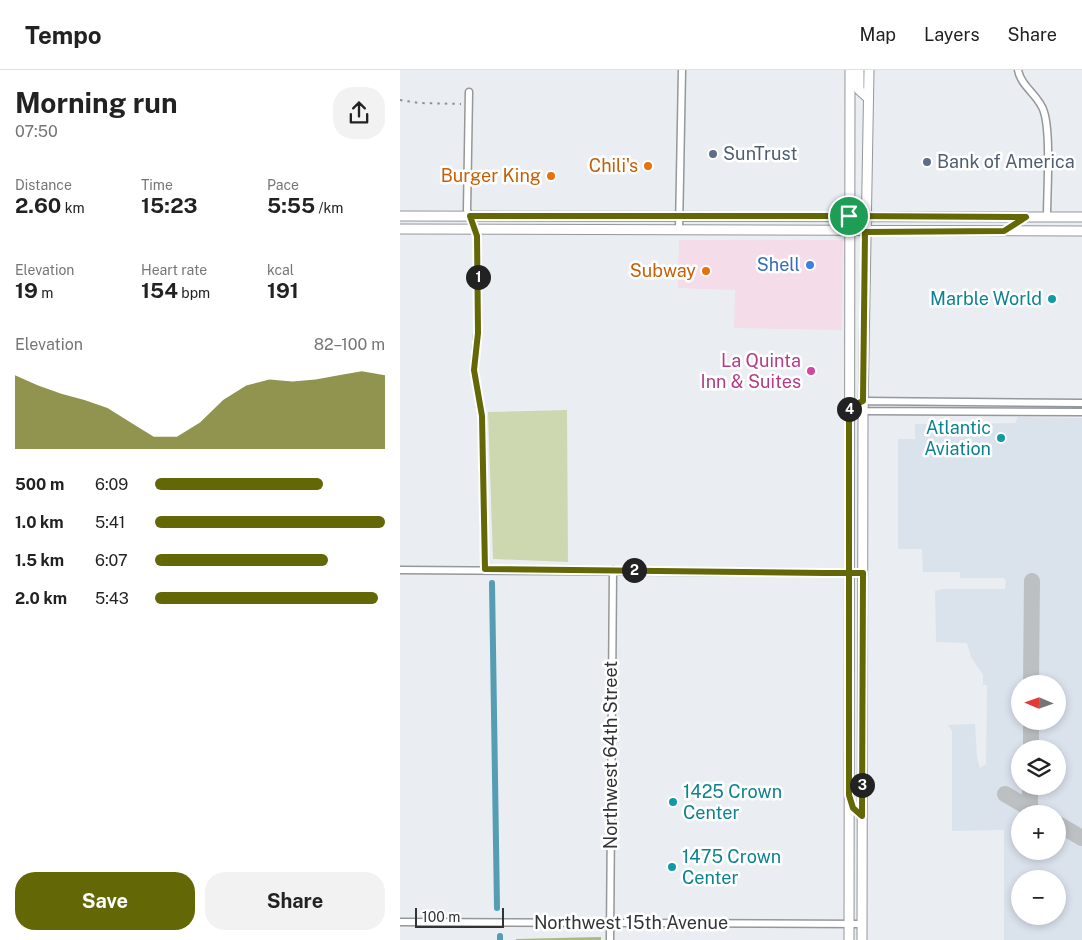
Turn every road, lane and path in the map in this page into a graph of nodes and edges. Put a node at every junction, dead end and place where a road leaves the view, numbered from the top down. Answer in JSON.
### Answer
{"nodes":[{"id":1,"x":682,"y":70,"type":"edge"},
{"id":2,"x":850,"y":70,"type":"edge"},
{"id":3,"x":859,"y":70,"type":"edge"},
{"id":4,"x":869,"y":70,"type":"edge"},
{"id":5,"x":1018,"y":70,"type":"edge"},
{"id":6,"x":469,"y":92,"type":"dead end"},
{"id":7,"x":868,"y":98,"type":"junction"},
{"id":8,"x":400,"y":216,"type":"edge"},
{"id":9,"x":470,"y":216,"type":"junction"},
{"id":10,"x":849,"y":216,"type":"junction"},
{"id":11,"x":866,"y":216,"type":"junction"},
{"id":12,"x":680,"y":217,"type":"junction"},
{"id":13,"x":1026,"y":217,"type":"junction"},
{"id":14,"x":1046,"y":217,"type":"junction"},
{"id":15,"x":1082,"y":217,"type":"edge"},
{"id":16,"x":400,"y":229,"type":"edge"},
{"id":17,"x":474,"y":229,"type":"junction"},
{"id":18,"x":679,"y":230,"type":"junction"},
{"id":19,"x":1004,"y":231,"type":"junction"},
{"id":20,"x":849,"y":232,"type":"junction"},
{"id":21,"x":865,"y":232,"type":"junction"},
{"id":22,"x":1082,"y":232,"type":"edge"},
{"id":23,"x":863,"y":401,"type":"junction"},
{"id":24,"x":1009,"y":402,"type":"junction"},
{"id":25,"x":1082,"y":402,"type":"edge"},
{"id":26,"x":849,"y":407,"type":"junction"},
{"id":27,"x":863,"y":411,"type":"junction"},
{"id":28,"x":1009,"y":412,"type":"junction"},
{"id":29,"x":1082,"y":412,"type":"edge"},
{"id":30,"x":485,"y":569,"type":"junction"},
{"id":31,"x":400,"y":570,"type":"edge"},
{"id":32,"x":613,"y":570,"type":"junction"},
{"id":33,"x":849,"y":573,"type":"junction"},
{"id":34,"x":863,"y":573,"type":"junction"},
{"id":35,"x":849,"y":795,"type":"junction"},
{"id":36,"x":862,"y":816,"type":"junction"},
{"id":37,"x":400,"y":922,"type":"edge"},
{"id":38,"x":610,"y":924,"type":"junction"},
{"id":39,"x":849,"y":924,"type":"junction"},
{"id":40,"x":862,"y":924,"type":"junction"},
{"id":41,"x":610,"y":940,"type":"edge"},
{"id":42,"x":849,"y":940,"type":"edge"},
{"id":43,"x":862,"y":940,"type":"edge"}],
"edges":[{"from":1,"to":12,"type":"street"},
{"from":2,"to":10,"type":"main road"},
{"from":3,"to":7,"type":"main road"},
{"from":4,"to":7,"type":"main road"},
{"from":5,"to":14,"type":"street"},
{"from":6,"to":9,"type":"street"},
{"from":7,"to":11,"type":"main road"},
{"from":8,"to":9,"type":"main road"},
{"from":9,"to":12,"type":"main road"},
{"from":9,"to":17,"type":"street"},
{"from":10,"to":11,"type":"main road"},
{"from":10,"to":12,"type":"main road"},
{"from":10,"to":20,"type":"main road"},
{"from":11,"to":13,"type":"main road"},
{"from":11,"to":21,"type":"main road"},
{"from":12,"to":18,"type":"street"},
{"from":13,"to":14,"type":"main road"},
{"from":13,"to":19,"type":"main road"},
{"from":14,"to":15,"type":"main road"},
{"from":16,"to":17,"type":"main road"},
{"from":17,"to":18,"type":"main road"},
{"from":17,"to":30,"type":"street"},
{"from":18,"to":20,"type":"main road"},
{"from":19,"to":21,"type":"main road"},
{"from":19,"to":22,"type":"main road"},
{"from":20,"to":21,"type":"main road"},
{"from":20,"to":26,"type":"main road"},
{"from":21,"to":23,"type":"main road"},
{"from":23,"to":24,"type":"street"},
{"from":23,"to":26,"type":"street"},
{"from":23,"to":27,"type":"main road"},
{"from":24,"to":25,"type":"street"},
{"from":24,"to":28,"type":"street"},
{"from":26,"to":27,"type":"street"},
{"from":26,"to":33,"type":"main road"},
{"from":27,"to":28,"type":"street"},
{"from":27,"to":34,"type":"main road"},
{"from":28,"to":29,"type":"street"},
{"from":30,"to":31,"type":"street"},
{"from":30,"to":32,"type":"street"},
{"from":32,"to":33,"type":"street"},
{"from":32,"to":38,"type":"street","name":"Northwest 64th Street"},
{"from":33,"to":34,"type":"street"},
{"from":33,"to":35,"type":"main road"},
{"from":34,"to":36,"type":"main road"},
{"from":35,"to":36,"type":"main road"},
{"from":35,"to":39,"type":"main road"},
{"from":36,"to":40,"type":"main road"},
{"from":37,"to":38,"type":"street","name":"Northwest 15th Avenue"},
{"from":38,"to":39,"type":"street","name":"Northwest 15th Avenue"},
{"from":38,"to":41,"type":"street","name":"Northwest 64th Street"},
{"from":39,"to":40,"type":"street","name":"Northwest 15th Avenue"},
{"from":39,"to":42,"type":"main road"},
{"from":40,"to":43,"type":"main road"}]}
